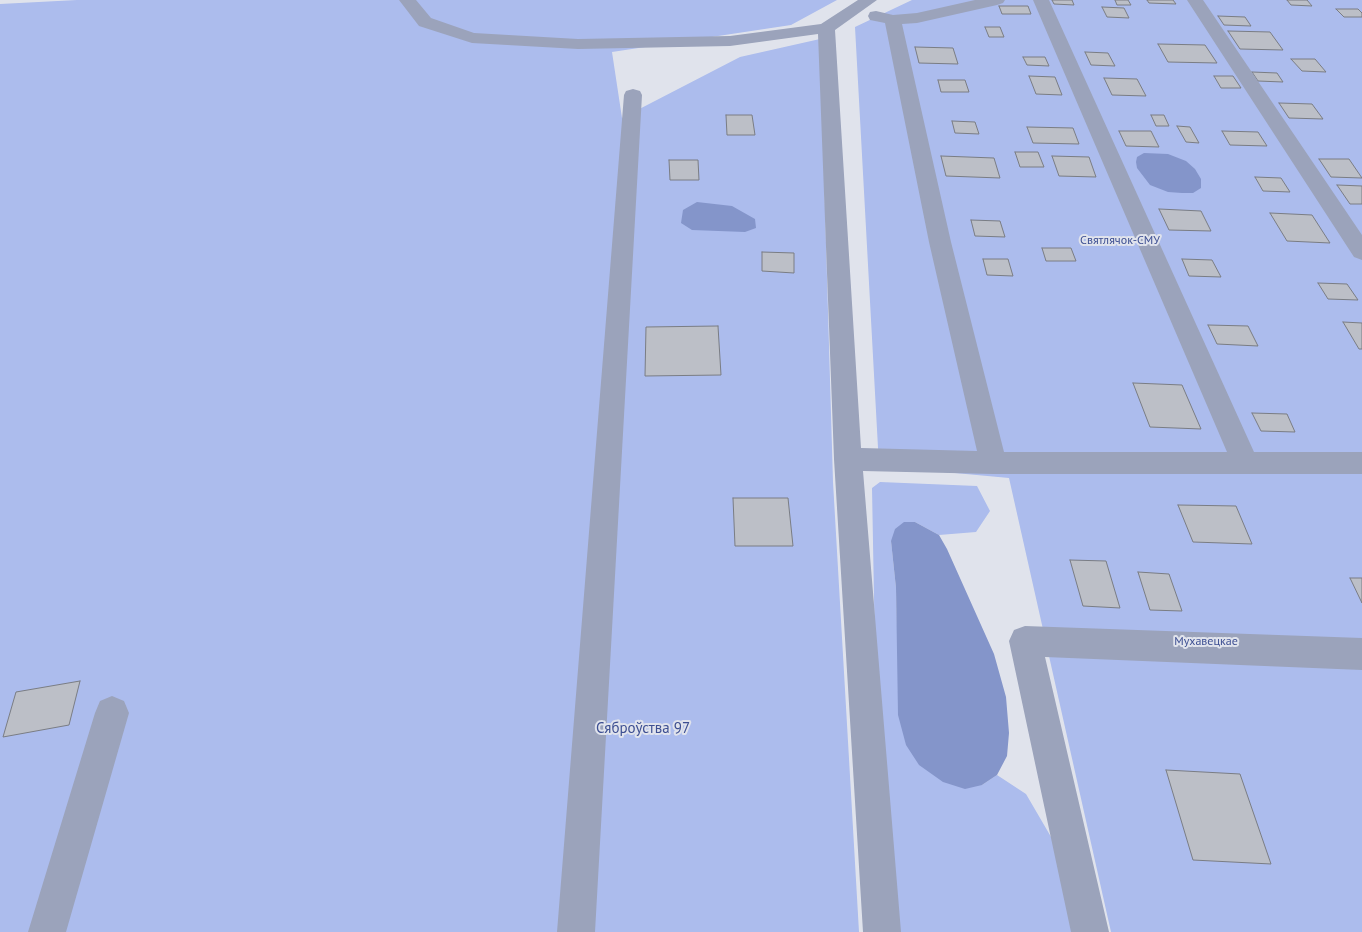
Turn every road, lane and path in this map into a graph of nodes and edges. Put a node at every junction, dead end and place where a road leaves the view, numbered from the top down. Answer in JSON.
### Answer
{"nodes":[{"id":1,"x":407,"y":0,"type":"edge"},
{"id":2,"x":869,"y":0,"type":"edge"},
{"id":3,"x":997,"y":0,"type":"edge"},
{"id":4,"x":1041,"y":0,"type":"edge"},
{"id":5,"x":1195,"y":0,"type":"edge"},
{"id":6,"x":855,"y":10,"type":"junction"},
{"id":7,"x":893,"y":20,"type":"junction"},
{"id":8,"x":826,"y":28,"type":"junction"},
{"id":9,"x":632,"y":96,"type":"dead end"},
{"id":10,"x":1362,"y":252,"type":"edge"},
{"id":11,"x":848,"y":460,"type":"junction"},
{"id":12,"x":993,"y":463,"type":"junction"},
{"id":13,"x":1246,"y":463,"type":"junction"},
{"id":14,"x":1362,"y":463,"type":"edge"},
{"id":15,"x":1362,"y":654,"type":"edge"},
{"id":16,"x":112,"y":713,"type":"dead end"},
{"id":17,"x":48,"y":932,"type":"edge"},
{"id":18,"x":576,"y":932,"type":"edge"},
{"id":19,"x":882,"y":932,"type":"edge"},
{"id":20,"x":1090,"y":932,"type":"edge"}],
"edges":[{"from":1,"to":8,"type":"street"},
{"from":2,"to":6,"type":"street"},
{"from":3,"to":7,"type":"street"},
{"from":4,"to":13,"type":"street"},
{"from":5,"to":10,"type":"street"},
{"from":6,"to":7,"type":"street"},
{"from":6,"to":8,"type":"street"},
{"from":7,"to":12,"type":"street"},
{"from":8,"to":11,"type":"street"},
{"from":9,"to":18,"type":"street"},
{"from":11,"to":12,"type":"street"},
{"from":11,"to":19,"type":"street"},
{"from":12,"to":13,"type":"street"},
{"from":13,"to":14,"type":"street"},
{"from":15,"to":20,"type":"street"},
{"from":16,"to":17,"type":"street"}]}
